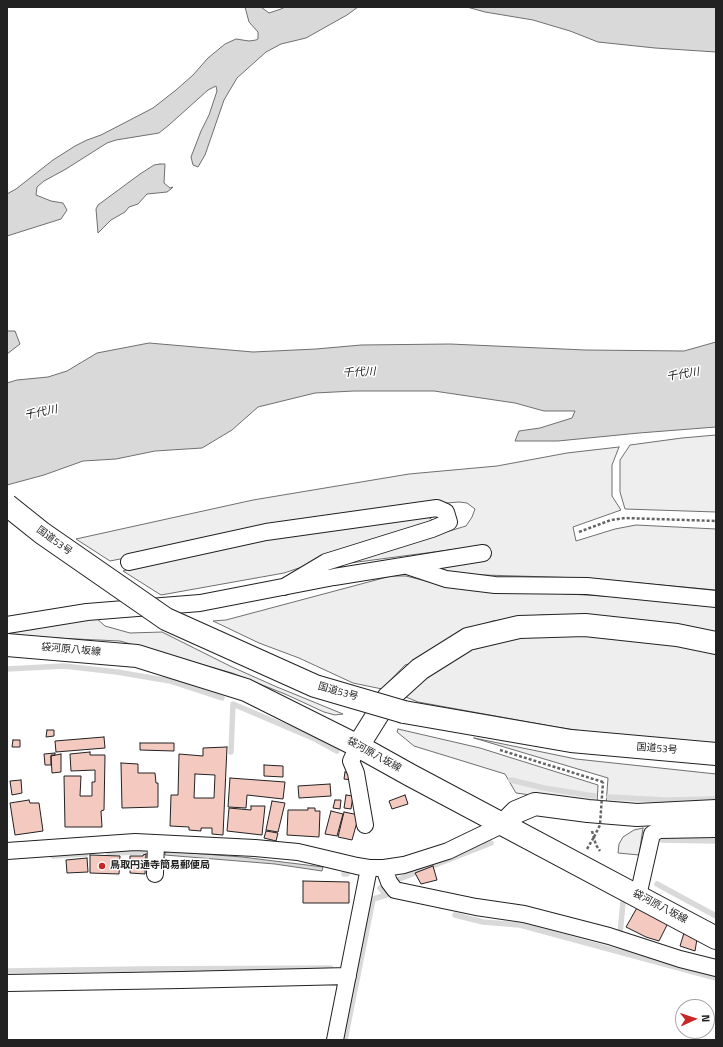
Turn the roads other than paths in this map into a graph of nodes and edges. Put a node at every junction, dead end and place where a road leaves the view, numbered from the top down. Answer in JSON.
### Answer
{"nodes":[{"id":1,"x":7,"y":505,"type":"edge"},
{"id":2,"x":483,"y":553,"type":"dead end"},
{"id":3,"x":129,"y":562,"type":"dead end"},
{"id":4,"x":406,"y":565,"type":"junction"},
{"id":5,"x":284,"y":587,"type":"junction"},
{"id":6,"x":716,"y":599,"type":"edge"},
{"id":7,"x":7,"y":625,"type":"edge"},
{"id":8,"x":716,"y":643,"type":"edge"},
{"id":9,"x":7,"y":645,"type":"edge"},
{"id":10,"x":358,"y":746,"type":"junction"},
{"id":11,"x":716,"y":754,"type":"edge"},
{"id":12,"x":716,"y":811,"type":"edge"},
{"id":13,"x":504,"y":824,"type":"junction"},
{"id":14,"x":365,"y":825,"type":"dead end"},
{"id":15,"x":716,"y":829,"type":"edge"},
{"id":16,"x":156,"y":843,"type":"junction"},
{"id":17,"x":7,"y":851,"type":"edge"},
{"id":18,"x":377,"y":868,"type":"junction"},
{"id":19,"x":154,"y":874,"type":"dead end"},
{"id":20,"x":638,"y":896,"type":"junction"},
{"id":21,"x":716,"y":938,"type":"edge"},
{"id":22,"x":716,"y":968,"type":"edge"},
{"id":23,"x":348,"y":976,"type":"junction"},
{"id":24,"x":7,"y":983,"type":"edge"},
{"id":25,"x":335,"y":1040,"type":"edge"}],
"edges":[{"from":1,"to":11,"type":"main road","name":"国道53号","bridge":true},
{"from":2,"to":4,"type":"street"},
{"from":3,"to":5,"type":"street"},
{"from":4,"to":5,"type":"street"},
{"from":4,"to":6,"type":"street"},
{"from":5,"to":7,"type":"street"},
{"from":8,"to":10,"type":"main road"},
{"from":9,"to":10,"type":"main road","name":"袋河原八坂線"},
{"from":10,"to":13,"type":"main road","name":"袋河原八坂線"},
{"from":10,"to":14,"type":"street"},
{"from":12,"to":13,"type":"main road"},
{"from":13,"to":18,"type":"street"},
{"from":13,"to":20,"type":"main road","name":"袋河原八坂線"},
{"from":15,"to":20,"type":"street"},
{"from":16,"to":17,"type":"street"},
{"from":16,"to":18,"type":"street"},
{"from":16,"to":19,"type":"street"},
{"from":18,"to":22,"type":"street"},
{"from":18,"to":23,"type":"street"},
{"from":20,"to":21,"type":"main road","name":"袋河原八坂線"},
{"from":23,"to":24,"type":"street"},
{"from":23,"to":25,"type":"street"}]}
